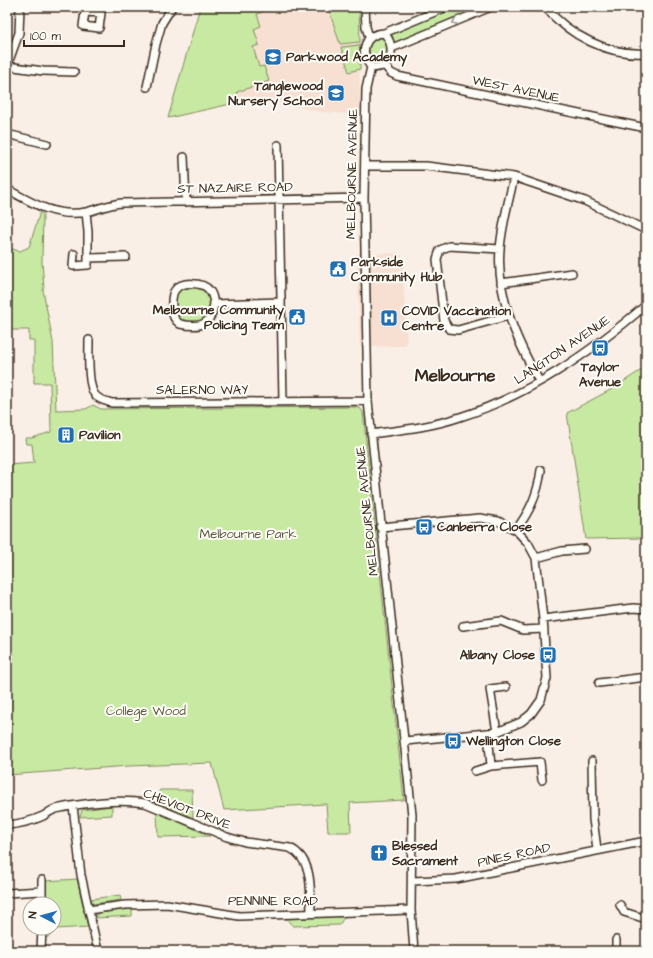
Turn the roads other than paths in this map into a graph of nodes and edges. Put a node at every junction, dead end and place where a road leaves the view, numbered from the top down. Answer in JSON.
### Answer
{"nodes":[{"id":1,"x":20,"y":7,"type":"edge"},
{"id":2,"x":172,"y":7,"type":"edge"},
{"id":3,"x":365,"y":7,"type":"edge"},
{"id":4,"x":447,"y":7,"type":"edge"},
{"id":5,"x":491,"y":7,"type":"edge"},
{"id":6,"x":545,"y":7,"type":"edge"},
{"id":7,"x":384,"y":33,"type":"junction"},
{"id":8,"x":369,"y":38,"type":"junction"},
{"id":9,"x":392,"y":48,"type":"junction"},
{"id":10,"x":646,"y":53,"type":"edge"},
{"id":11,"x":7,"y":66,"type":"edge"},
{"id":12,"x":385,"y":66,"type":"junction"},
{"id":13,"x":371,"y":67,"type":"junction"},
{"id":14,"x":74,"y":72,"type":"dead end"},
{"id":15,"x":147,"y":87,"type":"dead end"},
{"id":16,"x":646,"y":128,"type":"edge"},
{"id":17,"x":7,"y":134,"type":"edge"},
{"id":18,"x":47,"y":144,"type":"dead end"},
{"id":19,"x":278,"y":145,"type":"dead end"},
{"id":20,"x":184,"y":157,"type":"dead end"},
{"id":21,"x":365,"y":166,"type":"junction"},
{"id":22,"x":514,"y":177,"type":"junction"},
{"id":23,"x":7,"y":189,"type":"edge"},
{"id":24,"x":364,"y":198,"type":"junction"},
{"id":25,"x":278,"y":199,"type":"junction"},
{"id":26,"x":186,"y":202,"type":"junction"},
{"id":27,"x":86,"y":212,"type":"junction"},
{"id":28,"x":646,"y":230,"type":"edge"},
{"id":29,"x":500,"y":249,"type":"junction"},
{"id":30,"x":74,"y":254,"type":"dead end"},
{"id":31,"x":126,"y":257,"type":"dead end"},
{"id":32,"x":88,"y":258,"type":"junction"},
{"id":33,"x":572,"y":273,"type":"dead end"},
{"id":34,"x":501,"y":283,"type":"junction"},
{"id":35,"x":280,"y":302,"type":"junction"},
{"id":36,"x":214,"y":304,"type":"junction"},
{"id":37,"x":646,"y":305,"type":"edge"},
{"id":38,"x":508,"y":316,"type":"junction"},
{"id":39,"x":89,"y":340,"type":"dead end"},
{"id":40,"x":539,"y":381,"type":"junction"},
{"id":41,"x":368,"y":401,"type":"junction"},
{"id":42,"x":283,"y":402,"type":"junction"},
{"id":43,"x":371,"y":434,"type":"junction"},
{"id":44,"x":541,"y":470,"type":"dead end"},
{"id":45,"x":380,"y":527,"type":"junction"},
{"id":46,"x":516,"y":530,"type":"junction"},
{"id":47,"x":585,"y":549,"type":"dead end"},
{"id":48,"x":536,"y":558,"type":"junction"},
{"id":49,"x":646,"y":609,"type":"edge"},
{"id":50,"x":543,"y":619,"type":"junction"},
{"id":51,"x":464,"y":626,"type":"dead end"},
{"id":52,"x":544,"y":629,"type":"junction"},
{"id":53,"x":646,"y":677,"type":"edge"},
{"id":54,"x":599,"y":683,"type":"dead end"},
{"id":55,"x":506,"y":687,"type":"dead end"},
{"id":56,"x":497,"y":732,"type":"junction"},
{"id":57,"x":488,"y":733,"type":"junction"},
{"id":58,"x":405,"y":741,"type":"junction"},
{"id":59,"x":592,"y":761,"type":"dead end"},
{"id":60,"x":491,"y":766,"type":"junction"},
{"id":61,"x":475,"y":770,"type":"dead end"},
{"id":62,"x":542,"y":780,"type":"dead end"},
{"id":63,"x":74,"y":806,"type":"junction"},
{"id":64,"x":7,"y":824,"type":"edge"},
{"id":65,"x":646,"y":841,"type":"edge"},
{"id":66,"x":597,"y":849,"type":"junction"},
{"id":67,"x":42,"y":880,"type":"dead end"},
{"id":68,"x":412,"y":881,"type":"junction"},
{"id":69,"x":42,"y":891,"type":"junction"},
{"id":70,"x":7,"y":893,"type":"edge"},
{"id":71,"x":42,"y":896,"type":"edge"},
{"id":72,"x":620,"y":905,"type":"dead end"},
{"id":73,"x":88,"y":910,"type":"junction"},
{"id":74,"x":412,"y":910,"type":"junction"},
{"id":75,"x":311,"y":913,"type":"junction"},
{"id":76,"x":646,"y":919,"type":"edge"},
{"id":77,"x":42,"y":936,"type":"edge"},
{"id":78,"x":616,"y":940,"type":"dead end"},
{"id":79,"x":41,"y":951,"type":"edge"},
{"id":80,"x":98,"y":951,"type":"edge"},
{"id":81,"x":414,"y":951,"type":"edge"},
{"id":82,"x":616,"y":951,"type":"edge"}],
"edges":[{"from":1,"to":11,"type":"street"},
{"from":2,"to":15,"type":"street"},
{"from":3,"to":8,"type":"street"},
{"from":4,"to":7,"type":"street"},
{"from":5,"to":9,"type":"street","one_way":true},
{"from":6,"to":10,"type":"street"},
{"from":7,"to":8,"type":"street"},
{"from":7,"to":9,"type":"street"},
{"from":8,"to":13,"type":"street","name":"MELBOURNE AVENUE"},
{"from":9,"to":12,"type":"street"},
{"from":11,"to":14,"type":"street"},
{"from":12,"to":13,"type":"street"},
{"from":12,"to":16,"type":"street","name":"WEST AVENUE"},
{"from":13,"to":21,"type":"street","name":"MELBOURNE AVENUE"},
{"from":17,"to":18,"type":"street"},
{"from":19,"to":25,"type":"street"},
{"from":20,"to":26,"type":"street"},
{"from":21,"to":22,"type":"street"},
{"from":21,"to":24,"type":"street","name":"MELBOURNE AVENUE"},
{"from":22,"to":28,"type":"street"},
{"from":22,"to":29,"type":"street"},
{"from":23,"to":27,"type":"street","name":"ST NAZAIRE ROAD"},
{"from":24,"to":25,"type":"street","name":"ST NAZAIRE ROAD"},
{"from":24,"to":41,"type":"street","name":"MELBOURNE AVENUE"},
{"from":25,"to":26,"type":"street","name":"ST NAZAIRE ROAD"},
{"from":25,"to":35,"type":"street"},
{"from":26,"to":27,"type":"street","name":"ST NAZAIRE ROAD"},
{"from":27,"to":32,"type":"street"},
{"from":29,"to":34,"type":"street"},
{"from":29,"to":38,"type":"street"},
{"from":30,"to":32,"type":"street"},
{"from":31,"to":32,"type":"street"},
{"from":33,"to":34,"type":"street"},
{"from":34,"to":38,"type":"street"},
{"from":35,"to":36,"type":"street"},
{"from":35,"to":42,"type":"street"},
{"from":36,"to":36,"type":"street"},
{"from":37,"to":40,"type":"street","name":"LANGTON AVENUE"},
{"from":38,"to":40,"type":"street"},
{"from":39,"to":42,"type":"street","name":"SALERNO WAY"},
{"from":40,"to":43,"type":"street","name":"LANGTON AVENUE"},
{"from":41,"to":42,"type":"street","name":"SALERNO WAY"},
{"from":41,"to":43,"type":"street","name":"MELBOURNE AVENUE"},
{"from":43,"to":45,"type":"street","name":"MELBOURNE AVENUE"},
{"from":44,"to":46,"type":"street"},
{"from":45,"to":46,"type":"street"},
{"from":45,"to":58,"type":"street","name":"MELBOURNE AVENUE"},
{"from":46,"to":48,"type":"street"},
{"from":47,"to":48,"type":"street"},
{"from":48,"to":50,"type":"street"},
{"from":49,"to":50,"type":"street"},
{"from":50,"to":52,"type":"street"},
{"from":51,"to":52,"type":"street"},
{"from":52,"to":56,"type":"street"},
{"from":53,"to":54,"type":"street"},
{"from":55,"to":56,"type":"street"},
{"from":56,"to":57,"type":"street"},
{"from":57,"to":58,"type":"street"},
{"from":57,"to":60,"type":"street"},
{"from":58,"to":68,"type":"street","name":"MELBOURNE AVENUE"},
{"from":59,"to":66,"type":"street"},
{"from":60,"to":61,"type":"street"},
{"from":60,"to":62,"type":"street"},
{"from":63,"to":64,"type":"street","name":"CHEVIOT DRIVE"},
{"from":63,"to":73,"type":"street"},
{"from":63,"to":75,"type":"street","name":"CHEVIOT DRIVE"},
{"from":65,"to":66,"type":"street","name":"PINES ROAD"},
{"from":66,"to":68,"type":"street","name":"PINES ROAD"},
{"from":67,"to":69,"type":"street"},
{"from":68,"to":74,"type":"street","name":"MELBOURNE AVENUE"},
{"from":69,"to":70,"type":"street"},
{"from":69,"to":71,"type":"street"},
{"from":72,"to":76,"type":"street"},
{"from":73,"to":75,"type":"street","name":"PENNINE ROAD"},
{"from":73,"to":80,"type":"street"},
{"from":74,"to":75,"type":"street","name":"PENNINE ROAD"},
{"from":74,"to":81,"type":"street","name":"MELBOURNE AVENUE"},
{"from":77,"to":79,"type":"street"},
{"from":78,"to":82,"type":"street"}]}
